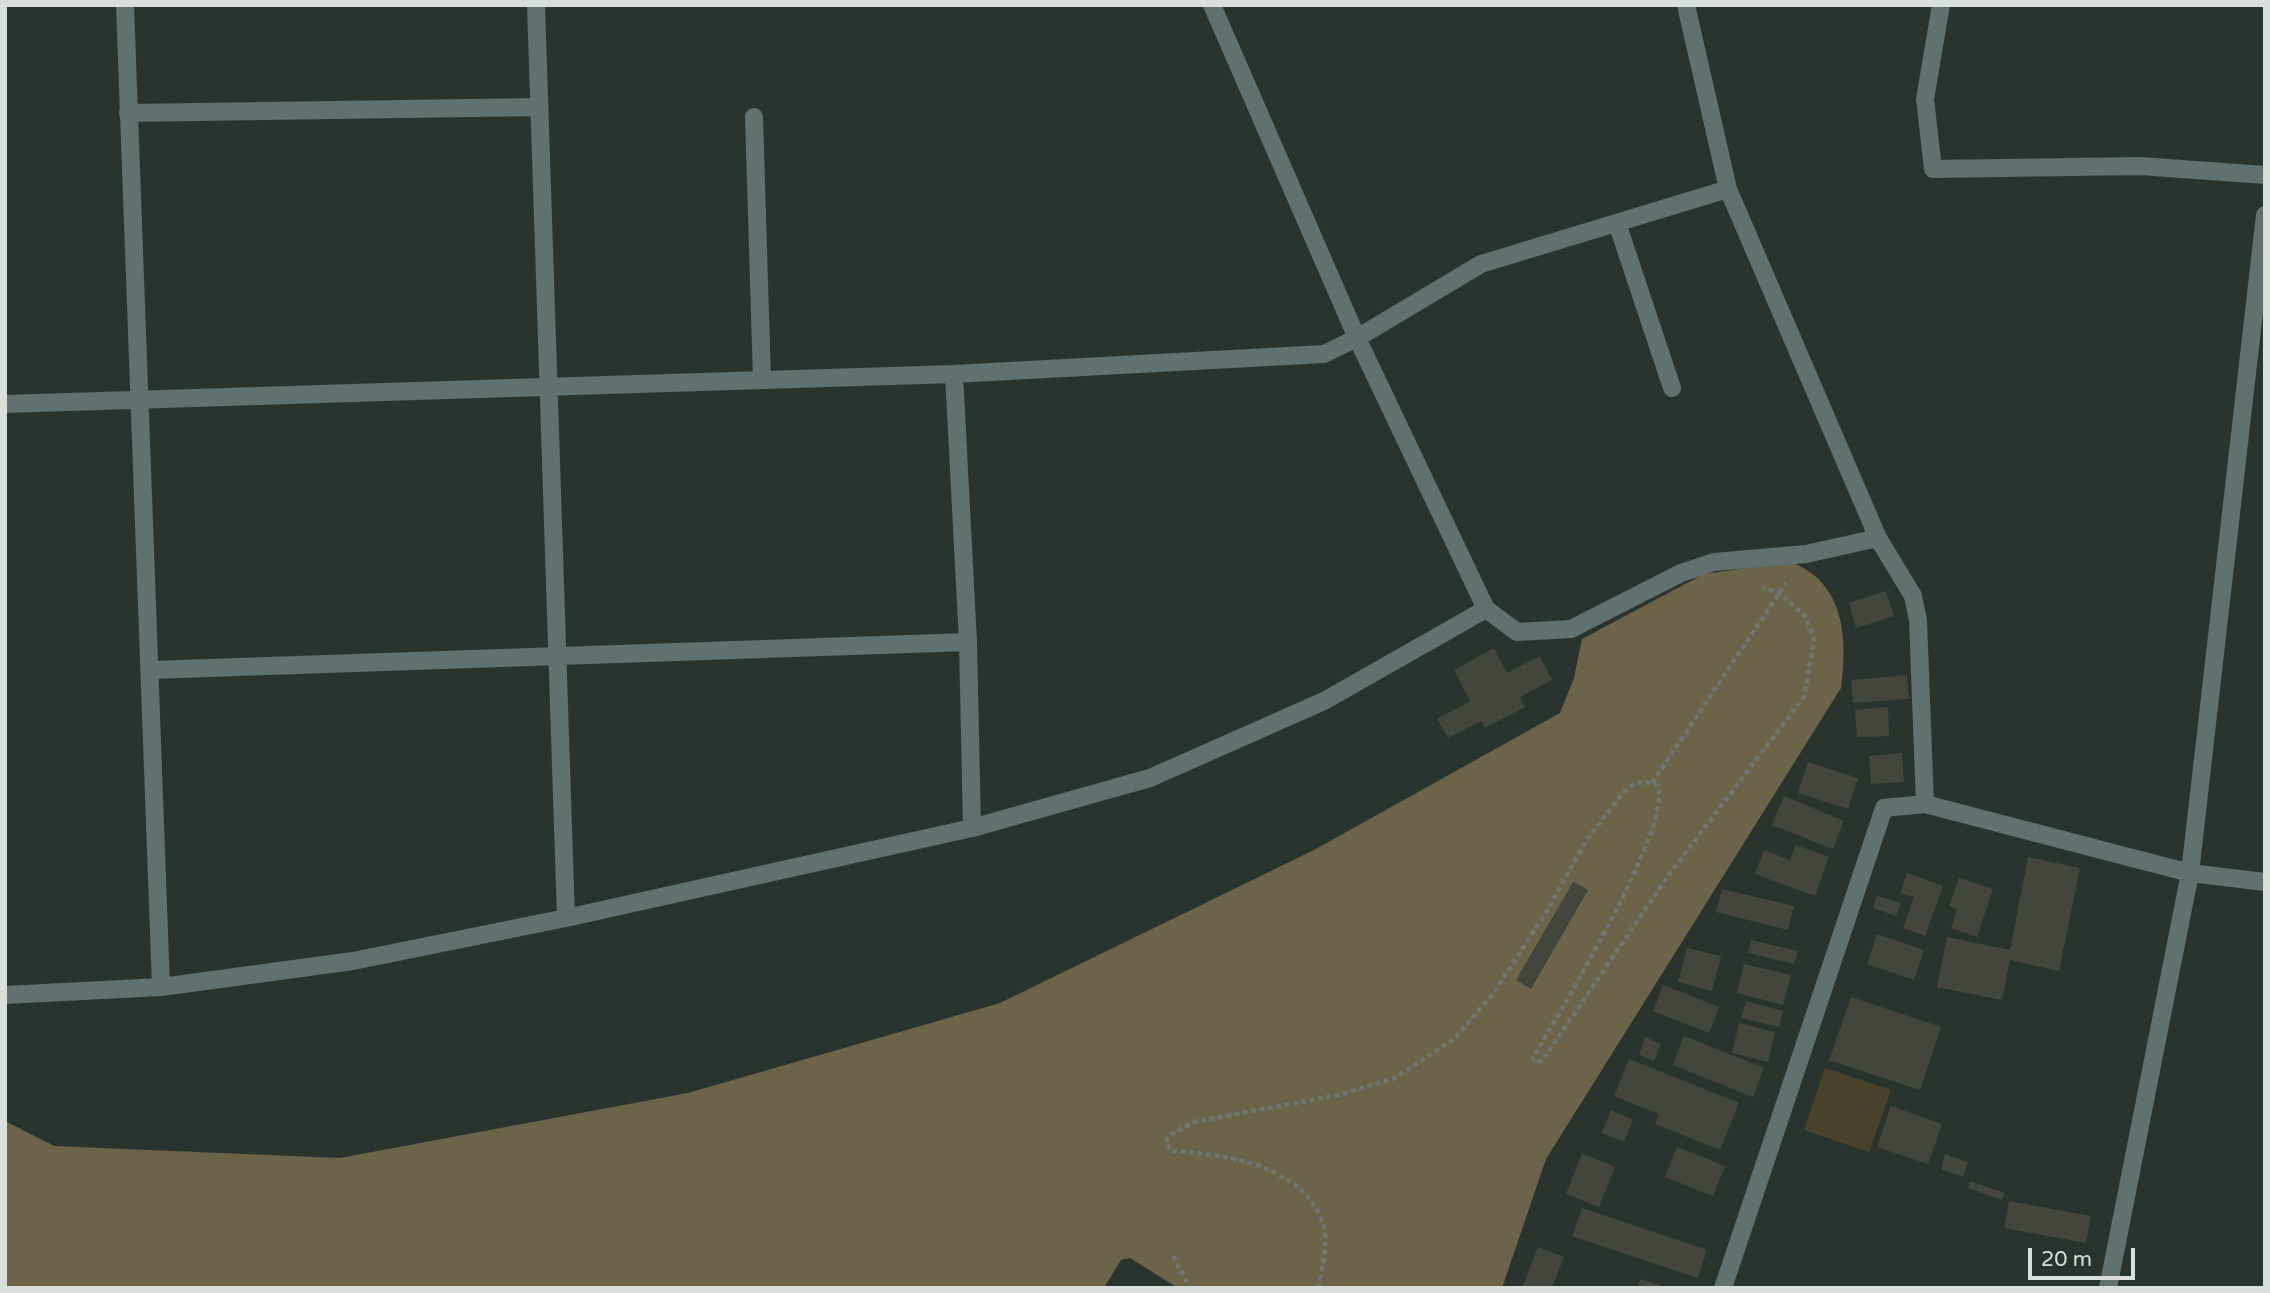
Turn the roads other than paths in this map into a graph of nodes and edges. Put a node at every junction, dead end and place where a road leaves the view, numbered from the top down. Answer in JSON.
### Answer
{"nodes":[{"id":1,"x":125,"y":5,"type":"edge"},
{"id":2,"x":536,"y":5,"type":"edge"},
{"id":3,"x":1212,"y":5,"type":"edge"},
{"id":4,"x":1686,"y":5,"type":"edge"},
{"id":5,"x":1941,"y":5,"type":"edge"},
{"id":6,"x":539,"y":107,"type":"junction"},
{"id":7,"x":128,"y":113,"type":"junction"},
{"id":8,"x":754,"y":117,"type":"dead end"},
{"id":9,"x":2265,"y":174,"type":"edge"},
{"id":10,"x":1728,"y":189,"type":"junction"},
{"id":11,"x":2265,"y":215,"type":"edge"},
{"id":12,"x":1617,"y":223,"type":"junction"},
{"id":13,"x":1357,"y":338,"type":"junction"},
{"id":14,"x":954,"y":374,"type":"junction"},
{"id":15,"x":762,"y":379,"type":"junction"},
{"id":16,"x":548,"y":386,"type":"junction"},
{"id":17,"x":1672,"y":388,"type":"dead end"},
{"id":18,"x":139,"y":399,"type":"junction"},
{"id":19,"x":5,"y":404,"type":"edge"},
{"id":20,"x":1878,"y":538,"type":"junction"},
{"id":21,"x":1486,"y":609,"type":"junction"},
{"id":22,"x":968,"y":642,"type":"junction"},
{"id":23,"x":557,"y":656,"type":"junction"},
{"id":24,"x":150,"y":670,"type":"junction"},
{"id":25,"x":1925,"y":804,"type":"junction"},
{"id":26,"x":972,"y":828,"type":"junction"},
{"id":27,"x":2190,"y":873,"type":"junction"},
{"id":28,"x":2265,"y":882,"type":"edge"},
{"id":29,"x":566,"y":918,"type":"junction"},
{"id":30,"x":161,"y":986,"type":"junction"},
{"id":31,"x":5,"y":995,"type":"edge"},
{"id":32,"x":1723,"y":1288,"type":"edge"},
{"id":33,"x":2108,"y":1288,"type":"edge"}],
"edges":[{"from":1,"to":7,"type":"street"},
{"from":2,"to":6,"type":"street"},
{"from":3,"to":13,"type":"street"},
{"from":4,"to":10,"type":"street"},
{"from":5,"to":9,"type":"street"},
{"from":6,"to":7,"type":"street"},
{"from":6,"to":16,"type":"street"},
{"from":7,"to":18,"type":"street"},
{"from":8,"to":15,"type":"street"},
{"from":10,"to":12,"type":"street"},
{"from":10,"to":20,"type":"street"},
{"from":11,"to":27,"type":"street"},
{"from":12,"to":13,"type":"street"},
{"from":12,"to":17,"type":"street"},
{"from":13,"to":14,"type":"street"},
{"from":13,"to":21,"type":"street"},
{"from":14,"to":15,"type":"street"},
{"from":14,"to":22,"type":"street"},
{"from":15,"to":16,"type":"street"},
{"from":16,"to":18,"type":"street"},
{"from":16,"to":23,"type":"street"},
{"from":18,"to":19,"type":"street"},
{"from":18,"to":24,"type":"street"},
{"from":20,"to":21,"type":"street"},
{"from":20,"to":25,"type":"street"},
{"from":21,"to":26,"type":"street"},
{"from":22,"to":23,"type":"street"},
{"from":22,"to":26,"type":"street"},
{"from":23,"to":24,"type":"street"},
{"from":23,"to":29,"type":"street"},
{"from":24,"to":30,"type":"street"},
{"from":25,"to":27,"type":"street"},
{"from":25,"to":32,"type":"street"},
{"from":26,"to":29,"type":"street"},
{"from":27,"to":28,"type":"street"},
{"from":27,"to":33,"type":"street"},
{"from":29,"to":30,"type":"street"},
{"from":30,"to":31,"type":"street"}]}
